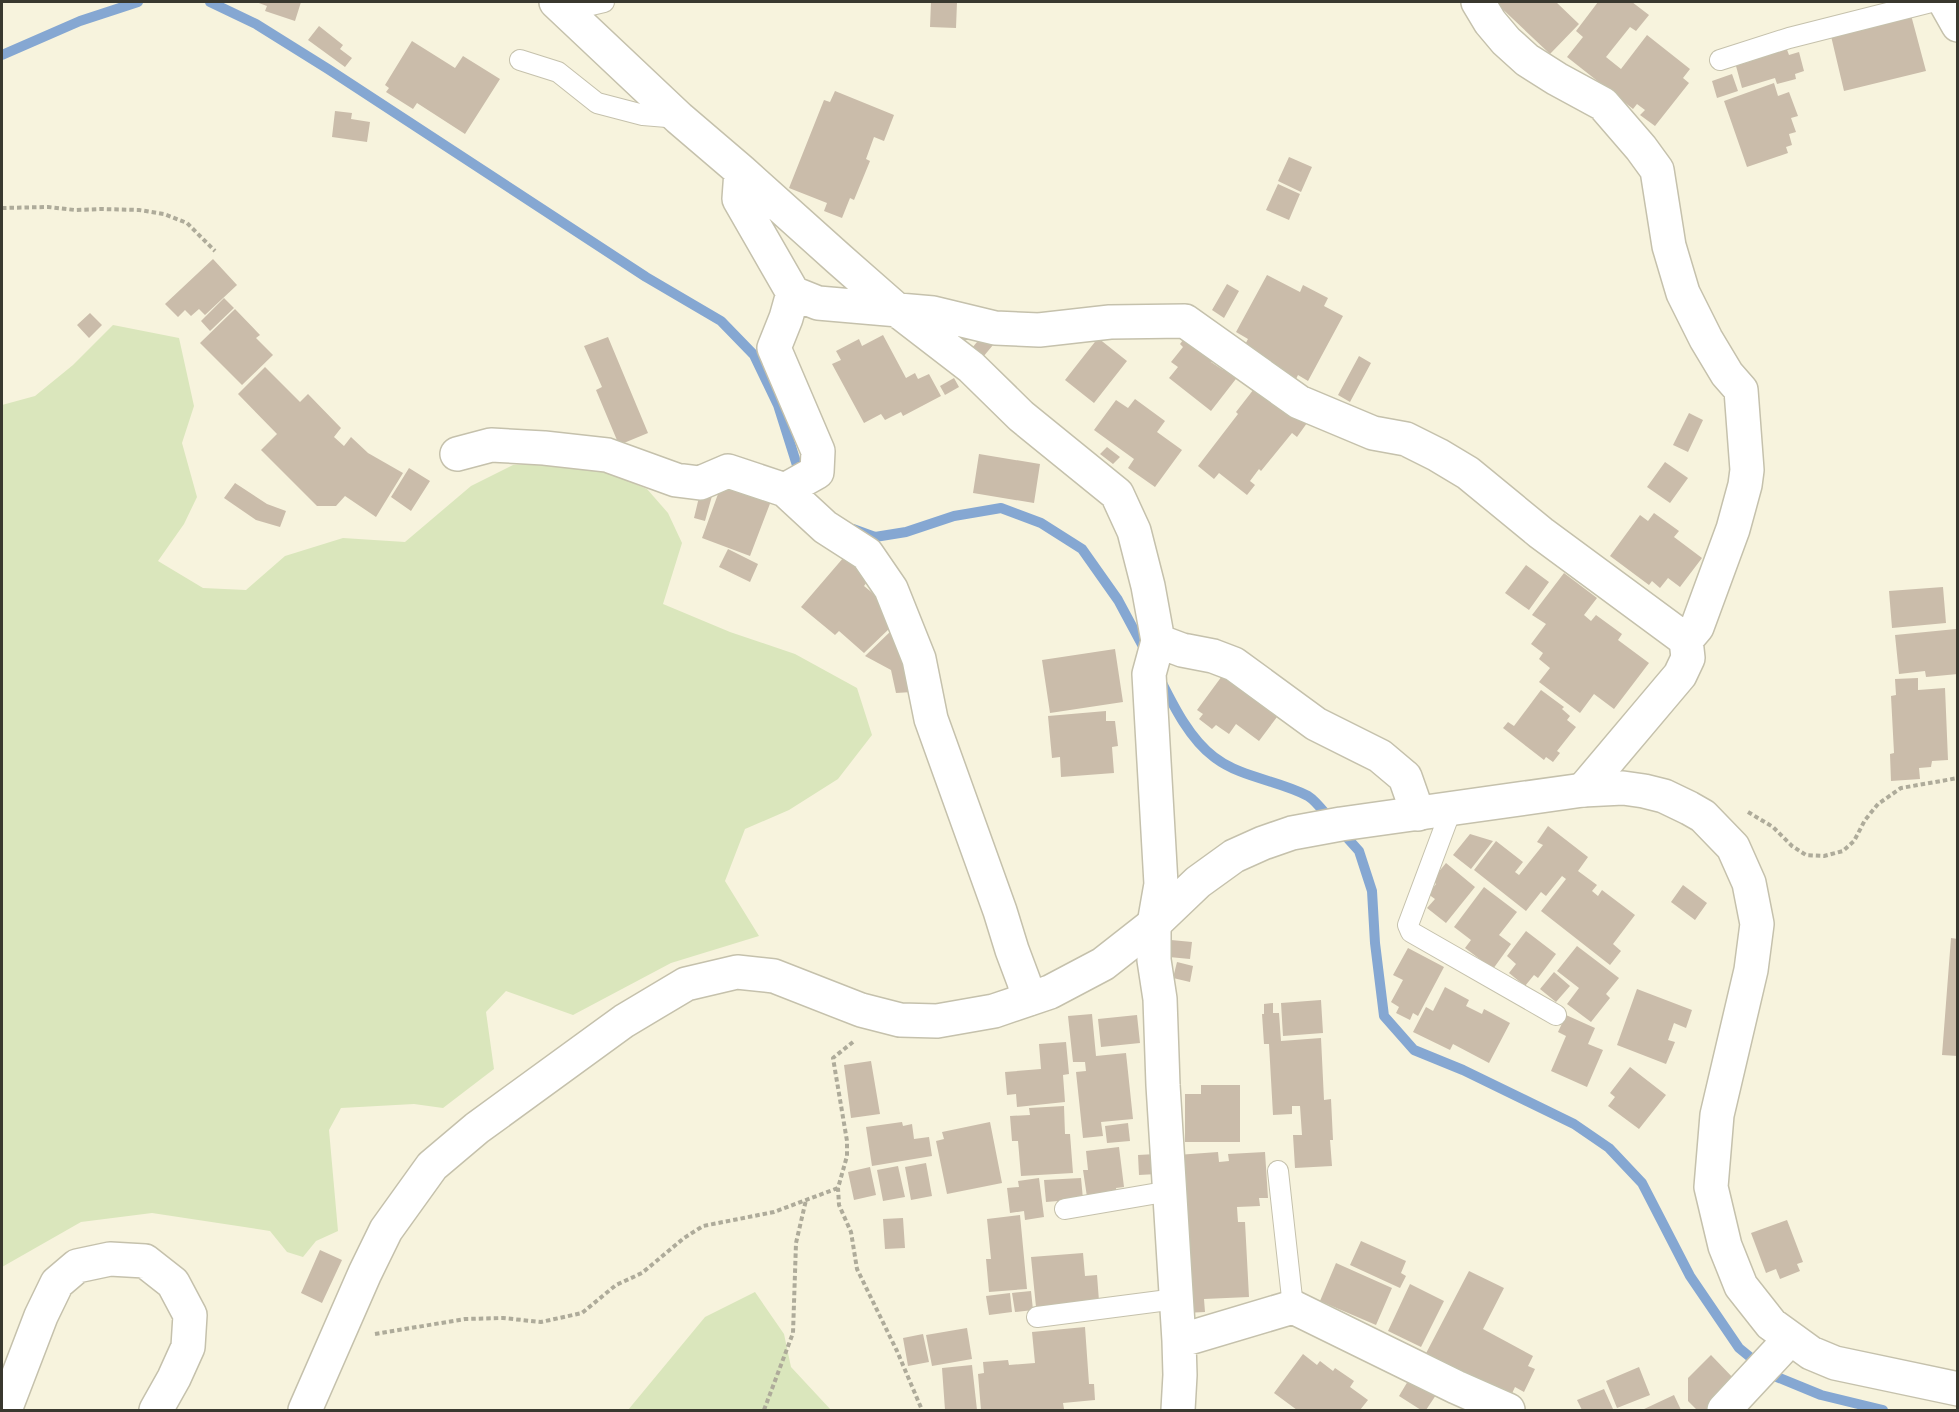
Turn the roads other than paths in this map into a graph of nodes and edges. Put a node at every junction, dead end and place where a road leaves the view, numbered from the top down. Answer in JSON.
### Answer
{"nodes":[{"id":1,"x":604,"y":2,"type":"edge"},
{"id":2,"x":1478,"y":2,"type":"edge"},
{"id":3,"x":1931,"y":2,"type":"edge"},
{"id":4,"x":1945,"y":2,"type":"edge"},
{"id":5,"x":561,"y":6,"type":"edge"},
{"id":6,"x":1958,"y":25,"type":"edge"},
{"id":7,"x":520,"y":60,"type":"dead end"},
{"id":8,"x":1720,"y":60,"type":"dead end"},
{"id":9,"x":679,"y":118,"type":"junction"},
{"id":10,"x":741,"y":171,"type":"junction"},
{"id":11,"x":793,"y":293,"type":"junction"},
{"id":12,"x":897,"y":309,"type":"junction"},
{"id":13,"x":457,"y":454,"type":"dead end"},
{"id":14,"x":785,"y":490,"type":"junction"},
{"id":15,"x":1686,"y":640,"type":"junction"},
{"id":16,"x":1158,"y":641,"type":"junction"},
{"id":17,"x":1583,"y":790,"type":"junction"},
{"id":18,"x":1451,"y":810,"type":"junction"},
{"id":19,"x":1418,"y":814,"type":"junction"},
{"id":20,"x":1154,"y":924,"type":"junction"},
{"id":21,"x":1028,"y":999,"type":"junction"},
{"id":22,"x":1556,"y":1015,"type":"dead end"},
{"id":23,"x":1278,"y":1171,"type":"dead end"},
{"id":24,"x":1170,"y":1191,"type":"junction"},
{"id":25,"x":1065,"y":1209,"type":"dead end"},
{"id":26,"x":1176,"y":1299,"type":"junction"},
{"id":27,"x":1293,"y":1307,"type":"junction"},
{"id":28,"x":1037,"y":1317,"type":"dead end"},
{"id":29,"x":1790,"y":1339,"type":"junction"},
{"id":30,"x":1179,"y":1341,"type":"junction"},
{"id":31,"x":1958,"y":1389,"type":"edge"},
{"id":32,"x":5,"y":1410,"type":"edge"},
{"id":33,"x":156,"y":1410,"type":"edge"},
{"id":34,"x":305,"y":1410,"type":"edge"},
{"id":35,"x":1178,"y":1410,"type":"edge"},
{"id":36,"x":1508,"y":1410,"type":"edge"},
{"id":37,"x":1724,"y":1410,"type":"edge"}],
"edges":[{"from":1,"to":5,"type":"lane"},
{"from":2,"to":15,"type":"street"},
{"from":3,"to":8,"type":"lane"},
{"from":4,"to":6,"type":"street"},
{"from":5,"to":9,"type":"street"},
{"from":7,"to":9,"type":"lane"},
{"from":9,"to":10,"type":"street"},
{"from":10,"to":11,"type":"street"},
{"from":10,"to":12,"type":"street"},
{"from":11,"to":12,"type":"street"},
{"from":11,"to":14,"type":"street"},
{"from":12,"to":15,"type":"street"},
{"from":12,"to":16,"type":"street"},
{"from":13,"to":14,"type":"street"},
{"from":14,"to":21,"type":"street"},
{"from":15,"to":17,"type":"street"},
{"from":16,"to":19,"type":"street"},
{"from":16,"to":20,"type":"street"},
{"from":17,"to":18,"type":"street"},
{"from":17,"to":29,"type":"street"},
{"from":18,"to":19,"type":"street"},
{"from":18,"to":22,"type":"lane"},
{"from":19,"to":20,"type":"street"},
{"from":20,"to":21,"type":"street"},
{"from":20,"to":24,"type":"street"},
{"from":21,"to":34,"type":"street"},
{"from":23,"to":27,"type":"lane"},
{"from":24,"to":25,"type":"lane"},
{"from":24,"to":26,"type":"street"},
{"from":26,"to":28,"type":"lane"},
{"from":26,"to":30,"type":"street"},
{"from":27,"to":30,"type":"street"},
{"from":27,"to":36,"type":"street"},
{"from":29,"to":31,"type":"street"},
{"from":29,"to":37,"type":"street"},
{"from":30,"to":35,"type":"street"},
{"from":32,"to":33,"type":"street"}]}
